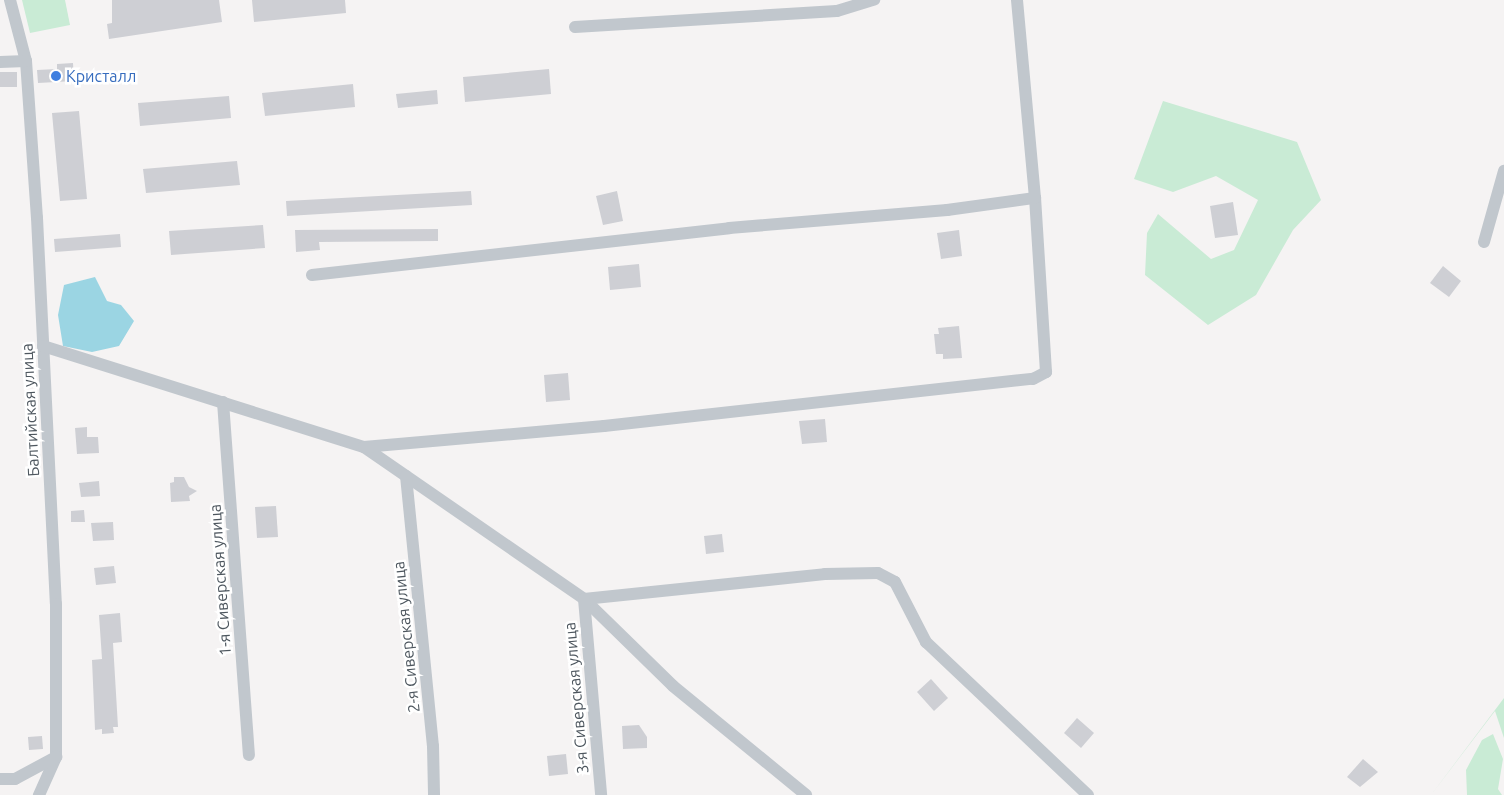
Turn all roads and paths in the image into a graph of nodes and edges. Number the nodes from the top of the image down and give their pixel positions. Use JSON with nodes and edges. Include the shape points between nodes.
{"nodes":[{"id":1,"x":10,"y":0,"type":"edge"},
{"id":2,"x":874,"y":0,"type":"edge"},
{"id":3,"x":1017,"y":0,"type":"edge"},
{"id":4,"x":575,"y":27,"type":"dead end"},
{"id":5,"x":2,"y":60,"type":"edge"},
{"id":6,"x":26,"y":61,"type":"junction"},
{"id":7,"x":1504,"y":171,"type":"edge"},
{"id":8,"x":1035,"y":198,"type":"junction"},
{"id":9,"x":1484,"y":242,"type":"dead end"},
{"id":10,"x":312,"y":275,"type":"dead end"},
{"id":11,"x":43,"y":346,"type":"junction"},
{"id":12,"x":223,"y":402,"type":"junction"},
{"id":13,"x":364,"y":447,"type":"junction"},
{"id":14,"x":406,"y":476,"type":"junction"},
{"id":15,"x":584,"y":599,"type":"junction"},
{"id":16,"x":250,"y":755,"type":"dead end"},
{"id":17,"x":56,"y":757,"type":"junction"},
{"id":18,"x":0,"y":779,"type":"edge"},
{"id":19,"x":39,"y":795,"type":"edge"},
{"id":20,"x":434,"y":795,"type":"edge"},
{"id":21,"x":601,"y":795,"type":"edge"},
{"id":22,"x":806,"y":795,"type":"edge"},
{"id":23,"x":1088,"y":795,"type":"edge"}],
"edges":[{"from":1,"to":6,"type":"street","name":"Балтийская улица"},
{"from":2,"to":4,"type":"street","via":[[837,11]]},
{"from":3,"to":8,"type":"street"},
{"from":5,"to":6,"type":"street"},
{"from":6,"to":11,"type":"street","name":"Балтийская улица"},
{"from":7,"to":9,"type":"street"},
{"from":8,"to":10,"type":"street","via":[[947,210],[729,228]]},
{"from":8,"to":13,"type":"street","via":[[1047,362],[1046,372],[1033,379],[604,426]]},
{"from":11,"to":12,"type":"street"},
{"from":11,"to":17,"type":"street","name":"Балтийская улица","via":[[56,604]]},
{"from":12,"to":13,"type":"street"},
{"from":12,"to":16,"type":"street","name":"1-я Сиверская улица"},
{"from":13,"to":14,"type":"street"},
{"from":14,"to":15,"type":"street"},
{"from":14,"to":20,"type":"street","name":"2-я Сиверская улица","via":[[433,746]]},
{"from":15,"to":21,"type":"street","name":"3-я Сиверская улица"},
{"from":15,"to":22,"type":"street","via":[[673,686]]},
{"from":15,"to":23,"type":"street","via":[[815,575],[878,573],[895,582],[926,642]]},
{"from":17,"to":18,"type":"street","via":[[15,779]]},
{"from":17,"to":19,"type":"street"}]}
